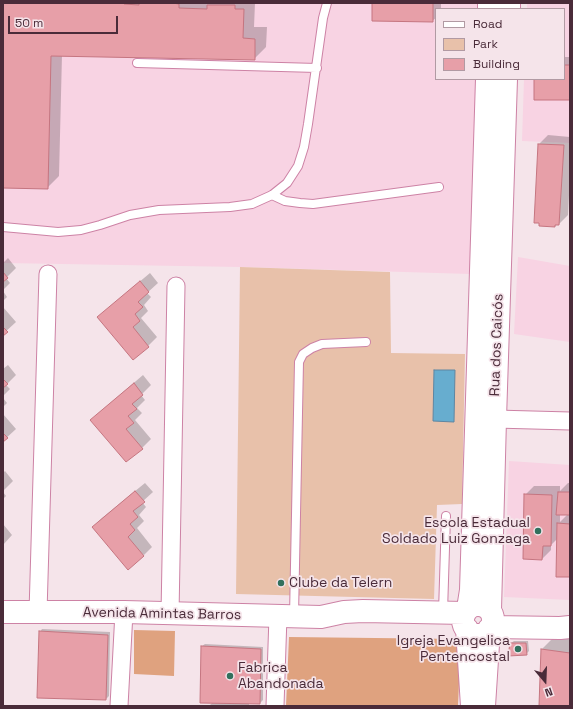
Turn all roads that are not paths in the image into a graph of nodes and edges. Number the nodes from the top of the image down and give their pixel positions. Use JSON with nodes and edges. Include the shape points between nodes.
{"nodes":[{"id":1,"x":327,"y":3,"type":"edge"},
{"id":2,"x":137,"y":63,"type":"dead end"},
{"id":3,"x":317,"y":68,"type":"junction"},
{"id":4,"x":487,"y":80,"type":"edge"},
{"id":5,"x":506,"y":80,"type":"edge"},
{"id":6,"x":439,"y":187,"type":"dead end"},
{"id":7,"x":272,"y":195,"type":"junction"},
{"id":8,"x":493,"y":198,"type":"junction"},
{"id":9,"x":3,"y":227,"type":"edge"},
{"id":10,"x":48,"y":274,"type":"dead end"},
{"id":11,"x":176,"y":286,"type":"dead end"},
{"id":12,"x":366,"y":342,"type":"dead end"},
{"id":13,"x":495,"y":419,"type":"junction"},
{"id":14,"x":570,"y":421,"type":"edge"},
{"id":15,"x":446,"y":516,"type":"dead end"},
{"id":16,"x":3,"y":612,"type":"edge"},
{"id":17,"x":38,"y":612,"type":"junction"},
{"id":18,"x":124,"y":612,"type":"junction"},
{"id":19,"x":443,"y":612,"type":"junction"},
{"id":20,"x":170,"y":614,"type":"junction"},
{"id":21,"x":286,"y":616,"type":"junction"},
{"id":22,"x":321,"y":617,"type":"junction"},
{"id":23,"x":570,"y":618,"type":"edge"},
{"id":24,"x":466,"y":619,"type":"junction"},
{"id":25,"x":491,"y":620,"type":"junction"},
{"id":26,"x":570,"y":627,"type":"edge"},
{"id":27,"x":119,"y":706,"type":"edge"},
{"id":28,"x":276,"y":706,"type":"edge"},
{"id":29,"x":472,"y":706,"type":"edge"},
{"id":30,"x":484,"y":706,"type":"edge"}],
"edges":[{"from":1,"to":3,"type":"lane"},
{"from":2,"to":3,"type":"lane"},
{"from":3,"to":7,"type":"lane","via":[[304,147],[298,166],[287,182]]},
{"from":4,"to":8,"type":"street","name":"Rua dos Caicós"},
{"from":5,"to":8,"type":"street","name":"Rua dos Caicós"},
{"from":6,"to":7,"type":"lane","via":[[314,204],[285,201]]},
{"from":7,"to":9,"type":"lane","via":[[252,204],[159,210],[130,215],[81,230],[58,232]]},
{"from":8,"to":13,"type":"street","name":"Rua dos Caicós"},
{"from":8,"to":24,"type":"street","name":"Rua dos Caicós","via":[[471,583]]},
{"from":10,"to":17,"type":"street"},
{"from":11,"to":20,"type":"street"},
{"from":12,"to":21,"type":"lane","via":[[322,344],[303,354],[299,362]]},
{"from":13,"to":14,"type":"street"},
{"from":13,"to":25,"type":"street","name":"Rua dos Caicós"},
{"from":15,"to":19,"type":"lane"},
{"from":16,"to":17,"type":"street","name":"Avenida Amintas Barros"},
{"from":17,"to":18,"type":"street","name":"Avenida Amintas Barros"},
{"from":18,"to":20,"type":"street","name":"Avenida Amintas Barros"},
{"from":18,"to":27,"type":"street"},
{"from":19,"to":22,"type":"street","name":"Avenida Amintas Barros","via":[[363,611]]},
{"from":19,"to":24,"type":"street","name":"Avenida Amintas Barros"},
{"from":20,"to":21,"type":"street","name":"Avenida Amintas Barros"},
{"from":21,"to":22,"type":"street","name":"Avenida Amintas Barros"},
{"from":21,"to":28,"type":"street"},
{"from":22,"to":24,"type":"street","name":"Avenida Amintas Barros","via":[[345,622]]},
{"from":23,"to":25,"type":"street","via":[[559,616]]},
{"from":24,"to":25,"type":"street","via":[[474,606],[480,605],[485,607]]},
{"from":24,"to":29,"type":"street","name":"Rua dos Caicós"},
{"from":25,"to":26,"type":"street"},
{"from":25,"to":30,"type":"street","name":"Rua dos Caicós"}]}
